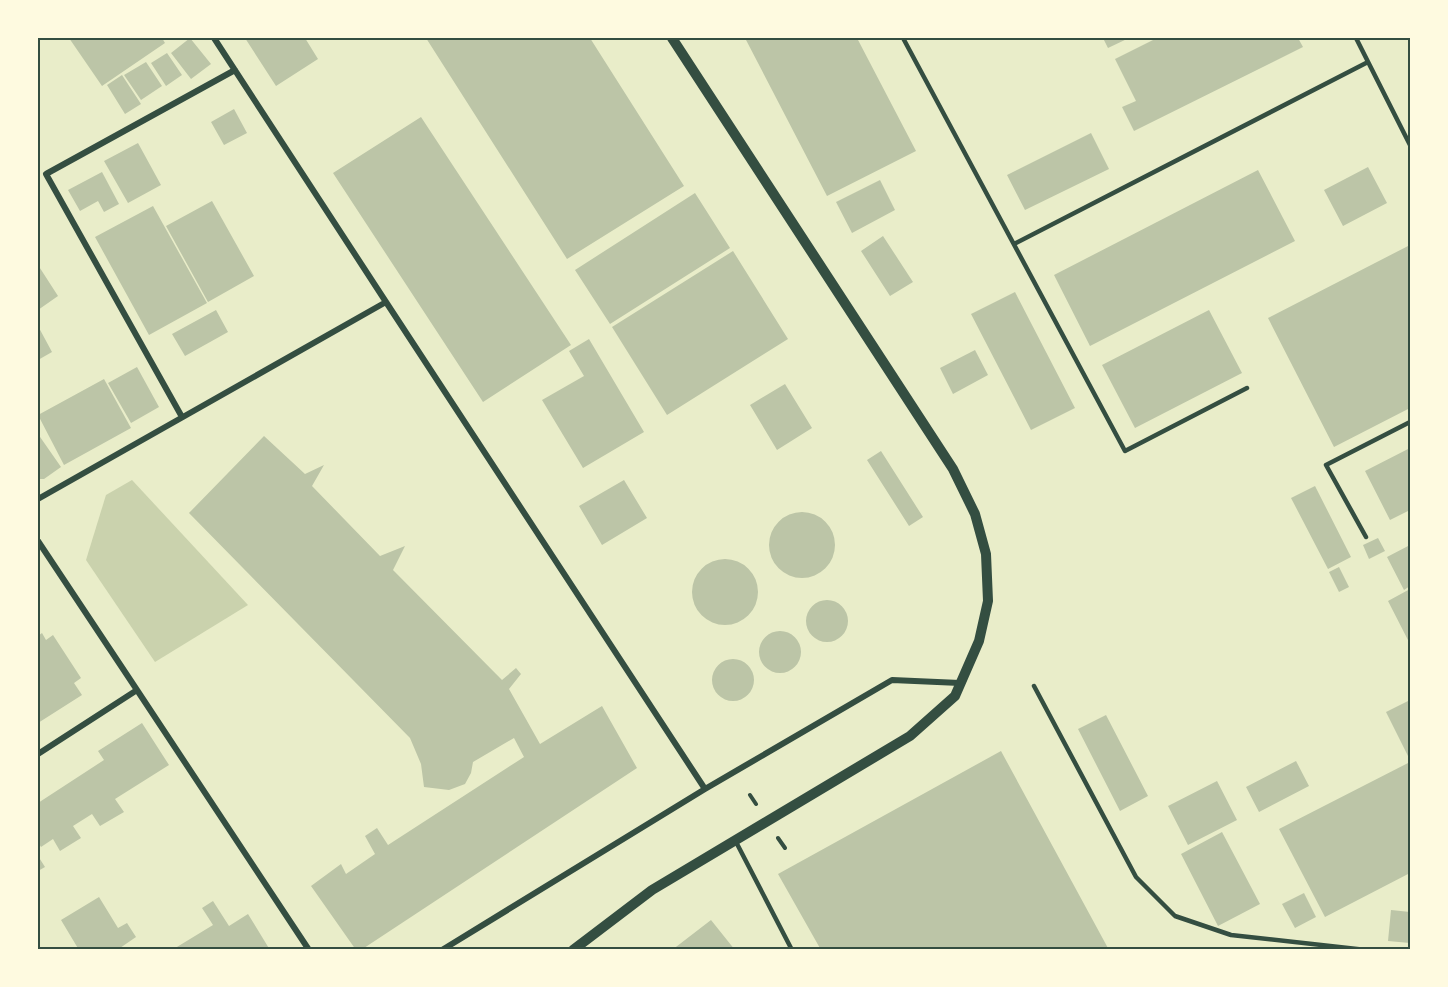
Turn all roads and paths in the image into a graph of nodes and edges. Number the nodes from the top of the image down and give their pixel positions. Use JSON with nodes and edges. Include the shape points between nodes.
{"nodes":[{"id":1,"x":214,"y":38,"type":"edge"},
{"id":2,"x":672,"y":38,"type":"edge"},
{"id":3,"x":903,"y":38,"type":"edge"},
{"id":4,"x":1356,"y":38,"type":"edge"},
{"id":5,"x":1368,"y":62,"type":"junction"},
{"id":6,"x":235,"y":70,"type":"junction"},
{"id":7,"x":1410,"y":145,"type":"edge"},
{"id":8,"x":1014,"y":244,"type":"junction"},
{"id":9,"x":386,"y":302,"type":"junction"},
{"id":10,"x":1247,"y":388,"type":"dead end"},
{"id":11,"x":182,"y":417,"type":"junction"},
{"id":12,"x":1410,"y":422,"type":"edge"},
{"id":13,"x":38,"y":499,"type":"edge"},
{"id":14,"x":1366,"y":537,"type":"dead end"},
{"id":15,"x":38,"y":541,"type":"edge"},
{"id":16,"x":961,"y":683,"type":"junction"},
{"id":17,"x":1034,"y":686,"type":"dead end"},
{"id":18,"x":137,"y":690,"type":"junction"},
{"id":19,"x":38,"y":754,"type":"edge"},
{"id":20,"x":705,"y":789,"type":"junction"},
{"id":21,"x":735,"y":840,"type":"junction"},
{"id":22,"x":309,"y":950,"type":"edge"},
{"id":23,"x":442,"y":950,"type":"edge"},
{"id":24,"x":573,"y":950,"type":"edge"},
{"id":25,"x":792,"y":950,"type":"edge"},
{"id":26,"x":1366,"y":950,"type":"edge"}],
"edges":[{"from":1,"to":6,"type":"street"},
{"from":2,"to":16,"type":"street","via":[[953,469],[975,514],[986,554],[988,601],[979,641]]},
{"from":3,"to":8,"type":"lane"},
{"from":4,"to":5,"type":"lane"},
{"from":5,"to":7,"type":"lane"},
{"from":5,"to":8,"type":"lane"},
{"from":6,"to":9,"type":"street"},
{"from":6,"to":11,"type":"street","via":[[46,174]]},
{"from":8,"to":10,"type":"lane","via":[[1125,451]]},
{"from":9,"to":11,"type":"street"},
{"from":9,"to":20,"type":"street"},
{"from":11,"to":13,"type":"street"},
{"from":12,"to":14,"type":"lane","via":[[1326,465]]},
{"from":15,"to":18,"type":"street"},
{"from":16,"to":20,"type":"street","via":[[892,680]]},
{"from":16,"to":21,"type":"street","via":[[955,696],[910,736]]},
{"from":17,"to":26,"type":"lane","via":[[1136,877],[1176,916],[1231,935]]},
{"from":18,"to":19,"type":"street"},
{"from":18,"to":22,"type":"street"},
{"from":20,"to":23,"type":"street"},
{"from":21,"to":24,"type":"street","via":[[652,890]]},
{"from":21,"to":25,"type":"lane"}]}
